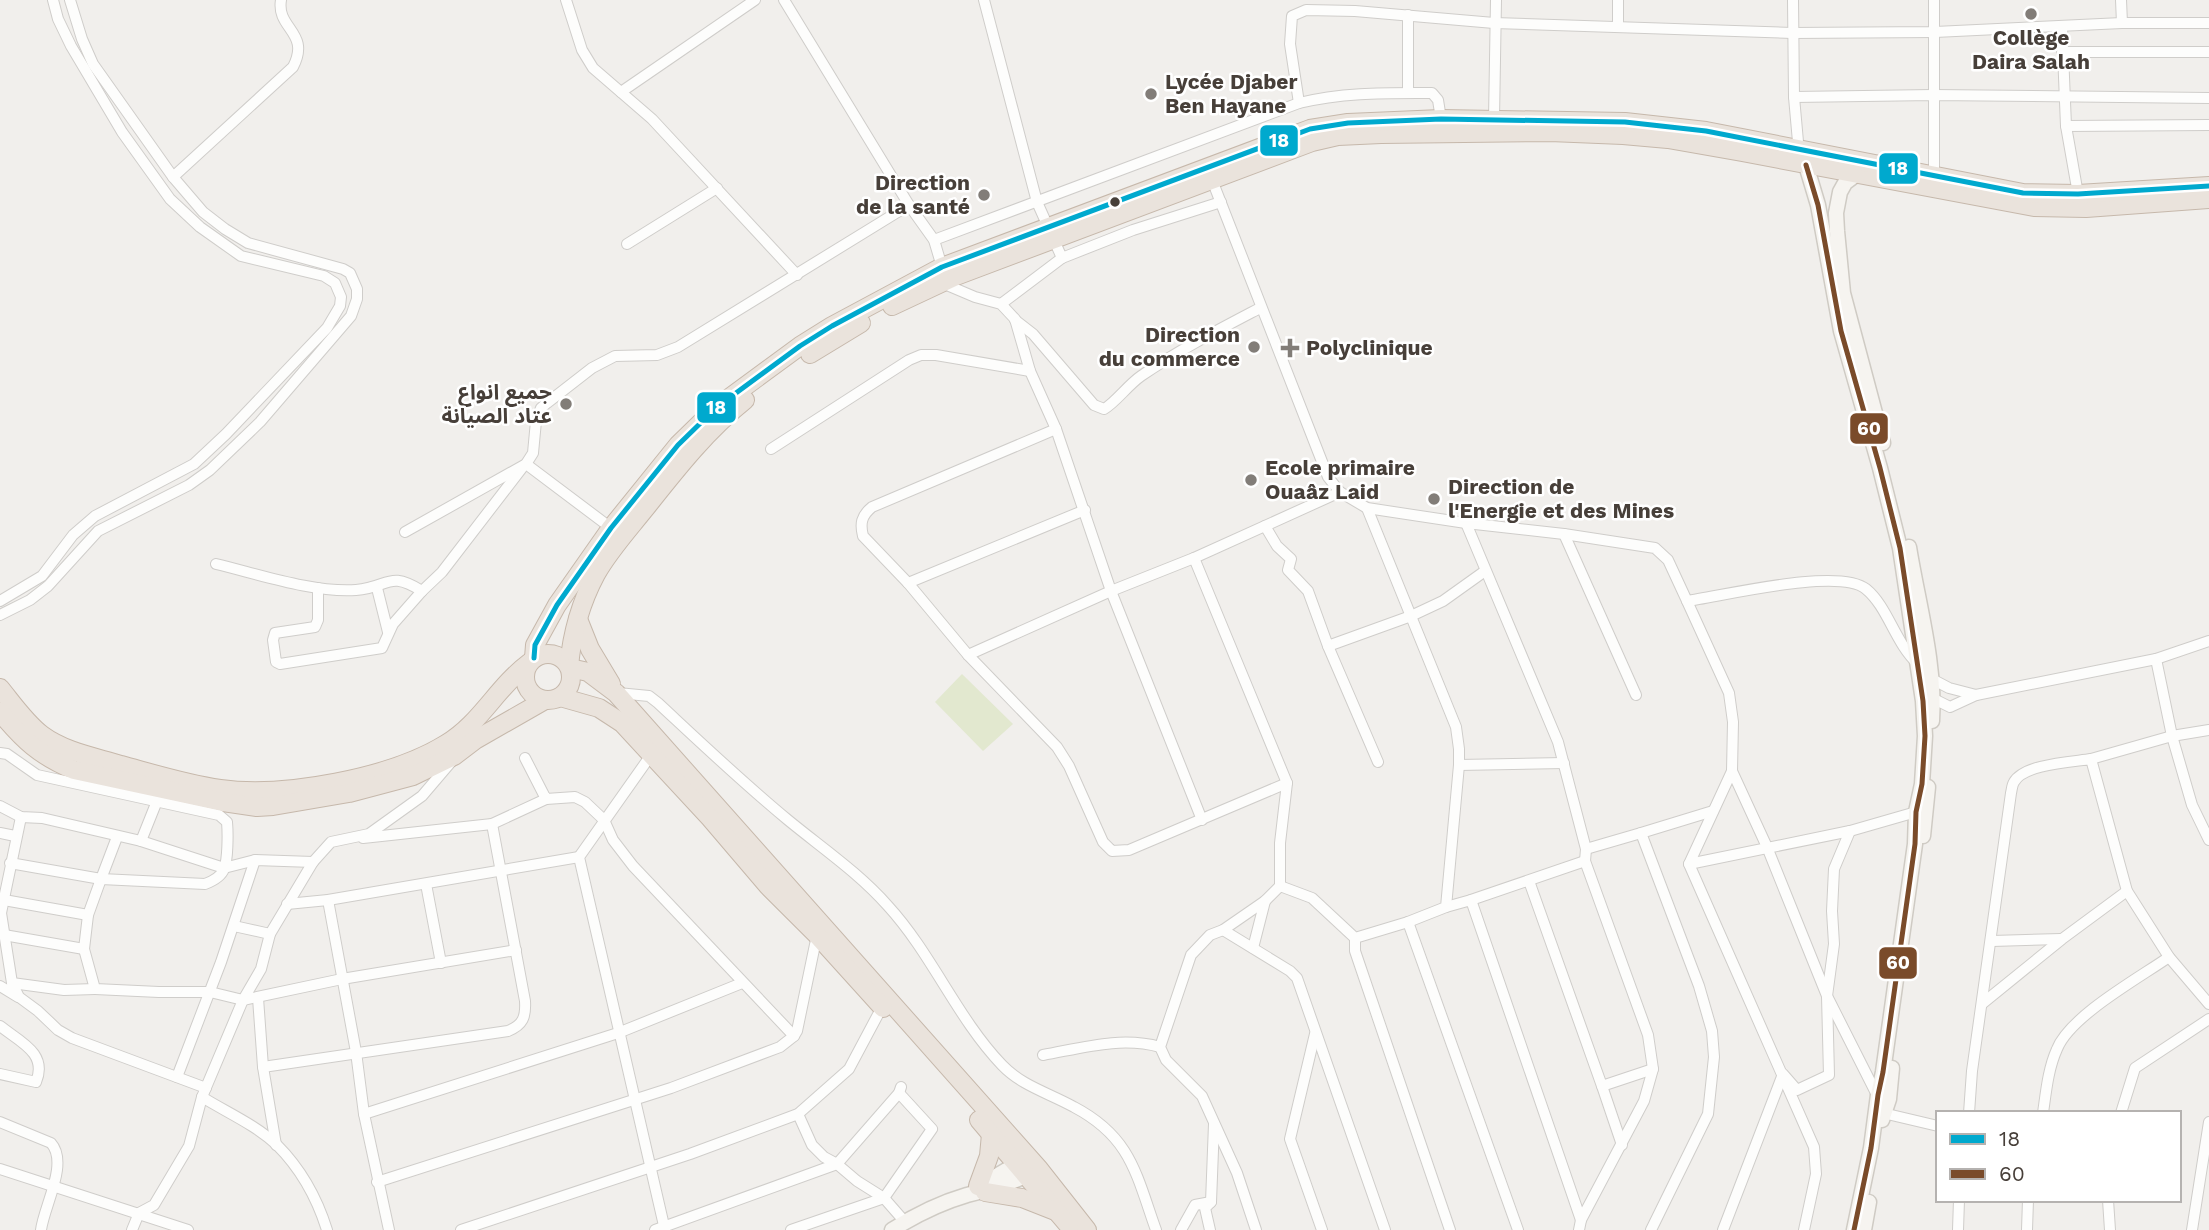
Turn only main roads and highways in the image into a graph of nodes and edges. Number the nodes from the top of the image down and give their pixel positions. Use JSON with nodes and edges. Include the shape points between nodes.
{"nodes":[{"id":1,"x":1801,"y":160,"type":"junction"},
{"id":2,"x":2209,"y":186,"type":"edge"},
{"id":3,"x":2209,"y":199,"type":"edge"},
{"id":4,"x":1049,"y":234,"type":"junction"},
{"id":5,"x":942,"y":275,"type":"junction"},
{"id":6,"x":578,"y":618,"type":"junction"},
{"id":7,"x":531,"y":660,"type":"junction"},
{"id":8,"x":569,"y":667,"type":"junction"},
{"id":9,"x":0,"y":688,"type":"edge"},
{"id":10,"x":616,"y":693,"type":"junction"},
{"id":11,"x":553,"y":699,"type":"junction"},
{"id":12,"x":0,"y":712,"type":"edge"},
{"id":13,"x":991,"y":1134,"type":"junction"},
{"id":14,"x":1028,"y":1166,"type":"junction"},
{"id":15,"x":1059,"y":1213,"type":"junction"},
{"id":16,"x":1072,"y":1230,"type":"edge"},
{"id":17,"x":1087,"y":1230,"type":"edge"}],
"edges":[{"from":1,"to":2,"type":"highway","via":[[2023,192],[2078,194]]},
{"from":1,"to":3,"type":"highway","via":[[2034,207]]},
{"from":1,"to":4,"type":"highway","via":[[1623,135],[1338,136]]},
{"from":1,"to":4,"type":"highway","via":[[1668,126],[1625,122],[1441,118],[1348,123],[1310,129]]},
{"from":4,"to":5,"type":"highway"},
{"from":5,"to":6,"type":"highway","via":[[778,374],[708,433],[597,573]]},
{"from":5,"to":7,"type":"highway","via":[[810,340],[717,407],[678,445],[611,528],[557,606]]},
{"from":6,"to":8,"type":"highway"},
{"from":6,"to":10,"type":"highway"},
{"from":7,"to":8,"type":"highway","via":[[553,654]]},
{"from":7,"to":9,"type":"highway","via":[[477,719],[446,745],[386,771],[263,791],[179,781],[57,744],[40,734]]},
{"from":7,"to":11,"type":"highway","via":[[525,675],[528,689]]},
{"from":8,"to":10,"type":"highway","via":[[588,672]]},
{"from":8,"to":11,"type":"highway","via":[[570,685]]},
{"from":10,"to":14,"type":"highway"},
{"from":11,"to":12,"type":"highway","via":[[454,756],[397,782],[257,807],[74,770],[36,750]]},
{"from":11,"to":13,"type":"highway","via":[[611,714],[817,935]]},
{"from":13,"to":14,"type":"highway"},
{"from":13,"to":15,"type":"highway","via":[[989,1156],[976,1191],[1022,1198]]},
{"from":14,"to":15,"type":"highway"},
{"from":14,"to":17,"type":"highway"},
{"from":15,"to":16,"type":"highway"}]}
